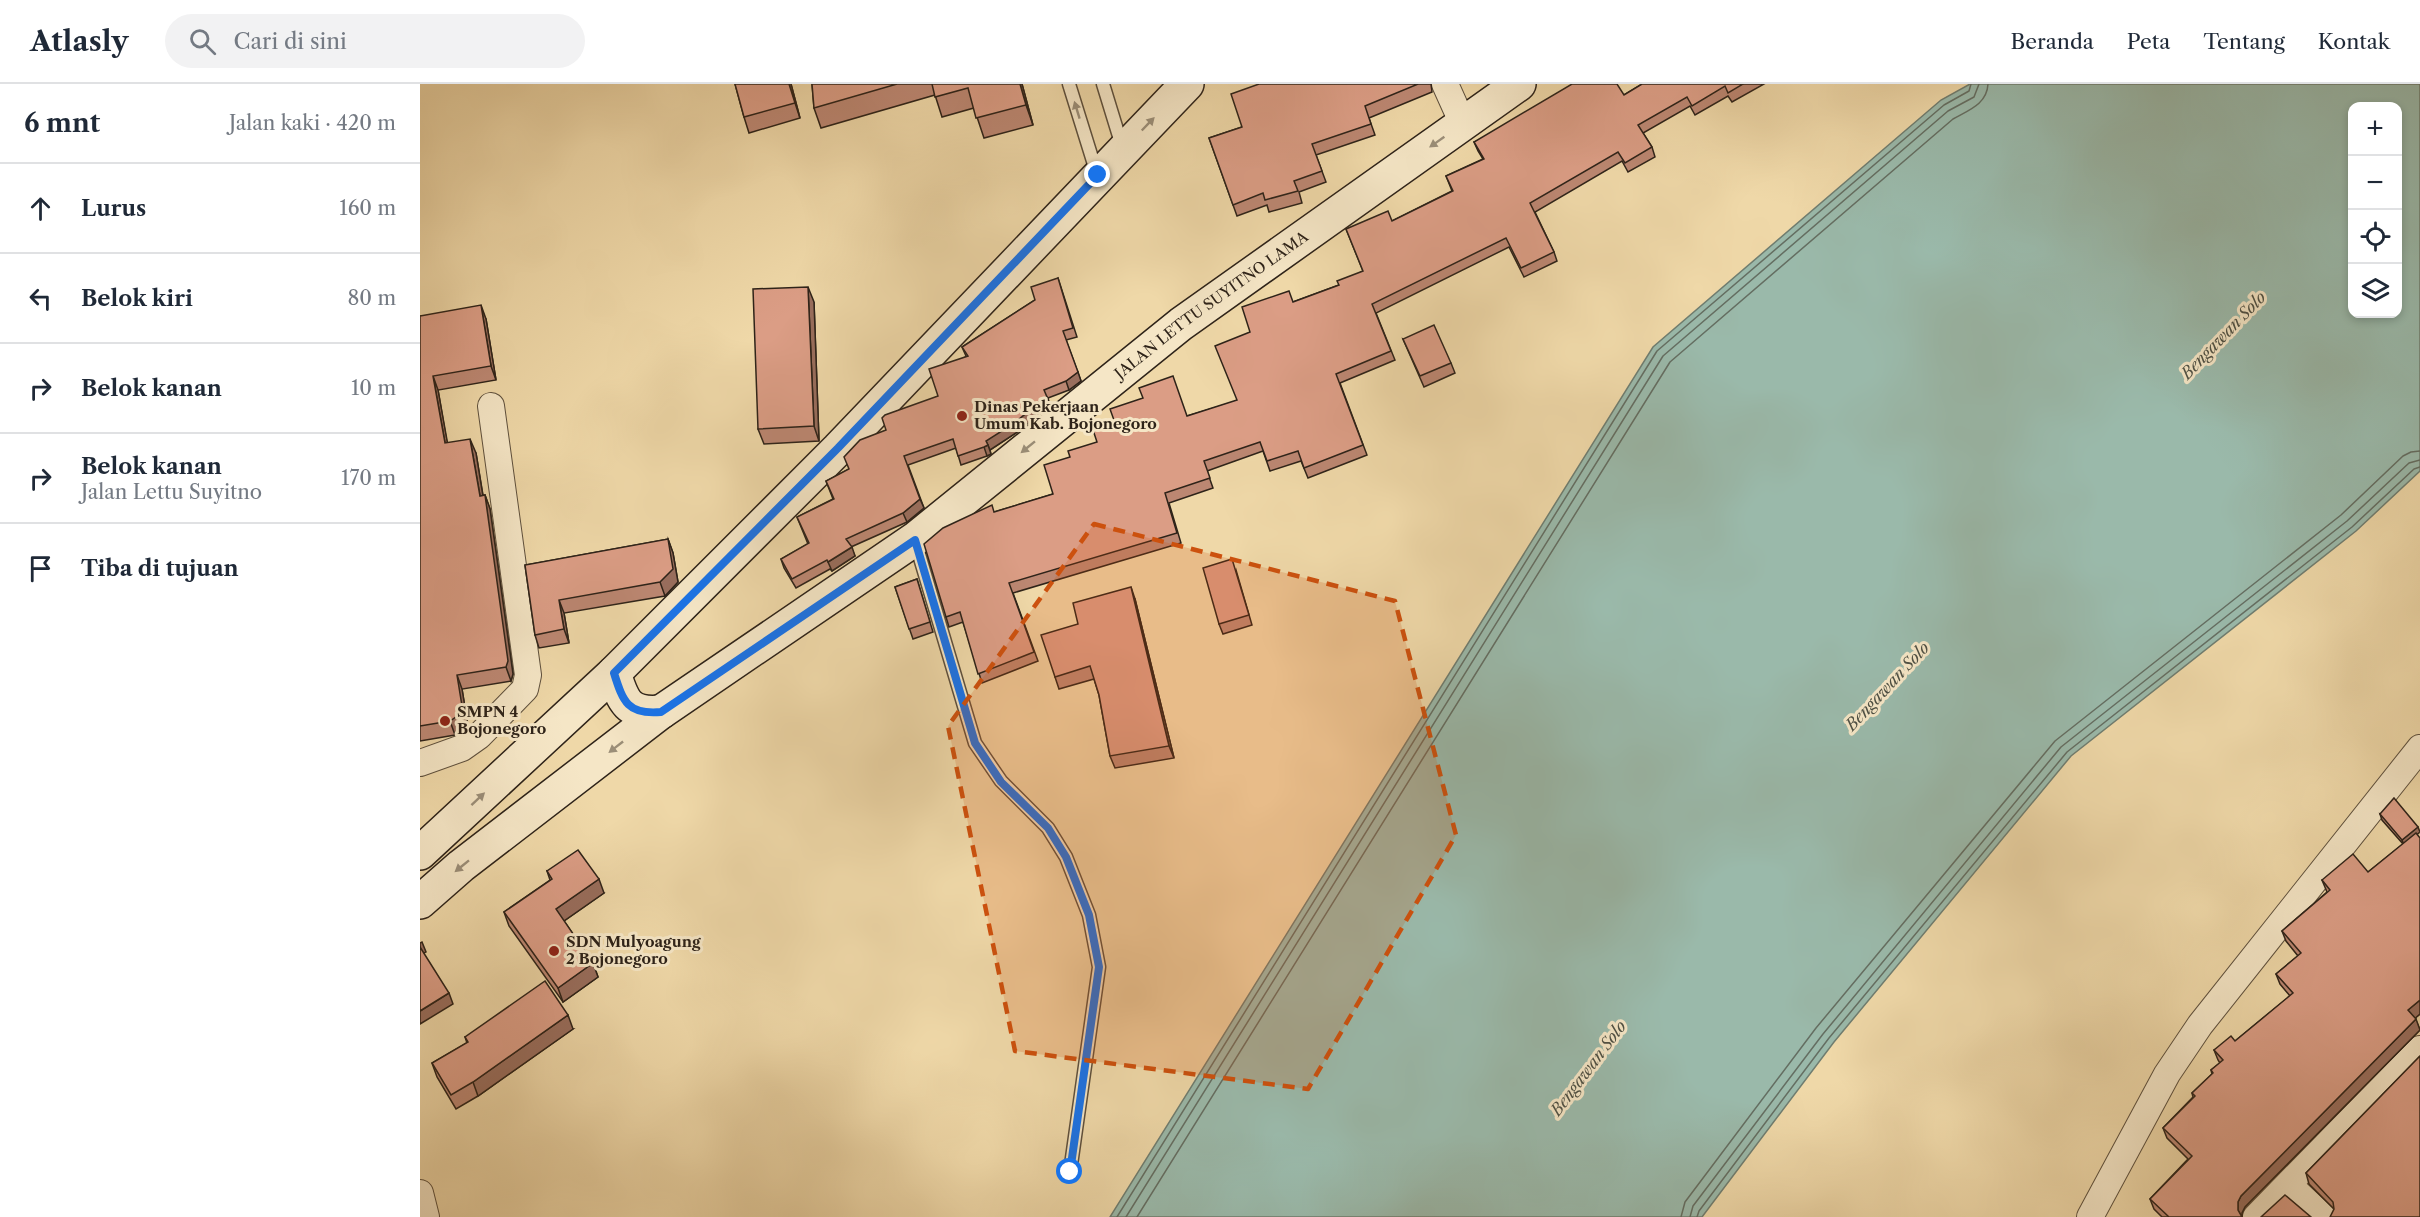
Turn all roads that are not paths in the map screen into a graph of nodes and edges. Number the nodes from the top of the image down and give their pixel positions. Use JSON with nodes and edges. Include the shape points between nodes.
{"nodes":[{"id":1,"x":1069,"y":84,"type":"edge"},
{"id":2,"x":1103,"y":84,"type":"edge"},
{"id":3,"x":1186,"y":84,"type":"edge"},
{"id":4,"x":1445,"y":84,"type":"edge"},
{"id":5,"x":1519,"y":84,"type":"edge"},
{"id":6,"x":1463,"y":124,"type":"junction"},
{"id":7,"x":1124,"y":150,"type":"junction"},
{"id":8,"x":1098,"y":175,"type":"junction"},
{"id":9,"x":491,"y":406,"type":"dead end"},
{"id":10,"x":915,"y":540,"type":"junction"},
{"id":11,"x":614,"y":673,"type":"junction"},
{"id":12,"x":661,"y":712,"type":"junction"},
{"id":13,"x":2420,"y":748,"type":"edge"},
{"id":14,"x":420,"y":763,"type":"edge"},
{"id":15,"x":420,"y":853,"type":"edge"},
{"id":16,"x":420,"y":902,"type":"edge"},
{"id":17,"x":2420,"y":1049,"type":"edge"},
{"id":18,"x":1070,"y":1172,"type":"dead end"},
{"id":19,"x":2289,"y":1185,"type":"junction"},
{"id":20,"x":420,"y":1193,"type":"edge"},
{"id":21,"x":426,"y":1217,"type":"edge"},
{"id":22,"x":2090,"y":1217,"type":"edge"},
{"id":23,"x":2256,"y":1217,"type":"edge"},
{"id":24,"x":2323,"y":1217,"type":"edge"}],
"edges":[{"from":8,"to":1,"type":"lane","one_way":true},
{"from":2,"to":7,"type":"lane"},
{"from":7,"to":3,"type":"main road","one_way":true},
{"from":4,"to":6,"type":"street"},
{"from":5,"to":6,"type":"main road","name":"JALAN LETTU SUYITNO LAMA"},
{"from":6,"to":10,"type":"main road","name":"JALAN LETTU SUYITNO LAMA","one_way":true,"via":[[1166,335]]},
{"from":7,"to":8,"type":"main road"},
{"from":8,"to":11,"type":"main road","via":[[838,448]]},
{"from":9,"to":14,"type":"street","via":[[528,675],[525,689],[479,736],[462,748]]},
{"from":10,"to":12,"type":"main road","name":"JALAN LETTU SUYITNO LAMA"},
{"from":10,"to":18,"type":"lane","via":[[975,743],[1001,782],[1048,828],[1066,857],[1089,915],[1099,967]]},
{"from":11,"to":12,"type":"main road","via":[[625,701],[635,711]]},
{"from":15,"to":11,"type":"main road","one_way":true},
{"from":12,"to":16,"type":"main road","name":"JALAN LETTU SUYITNO LAMA","one_way":true},
{"from":13,"to":22,"type":"street","via":[[2200,1025],[2168,1074]]},
{"from":17,"to":19,"type":"street"},
{"from":19,"to":23,"type":"street"},
{"from":19,"to":24,"type":"street"},
{"from":20,"to":21,"type":"street"}]}
